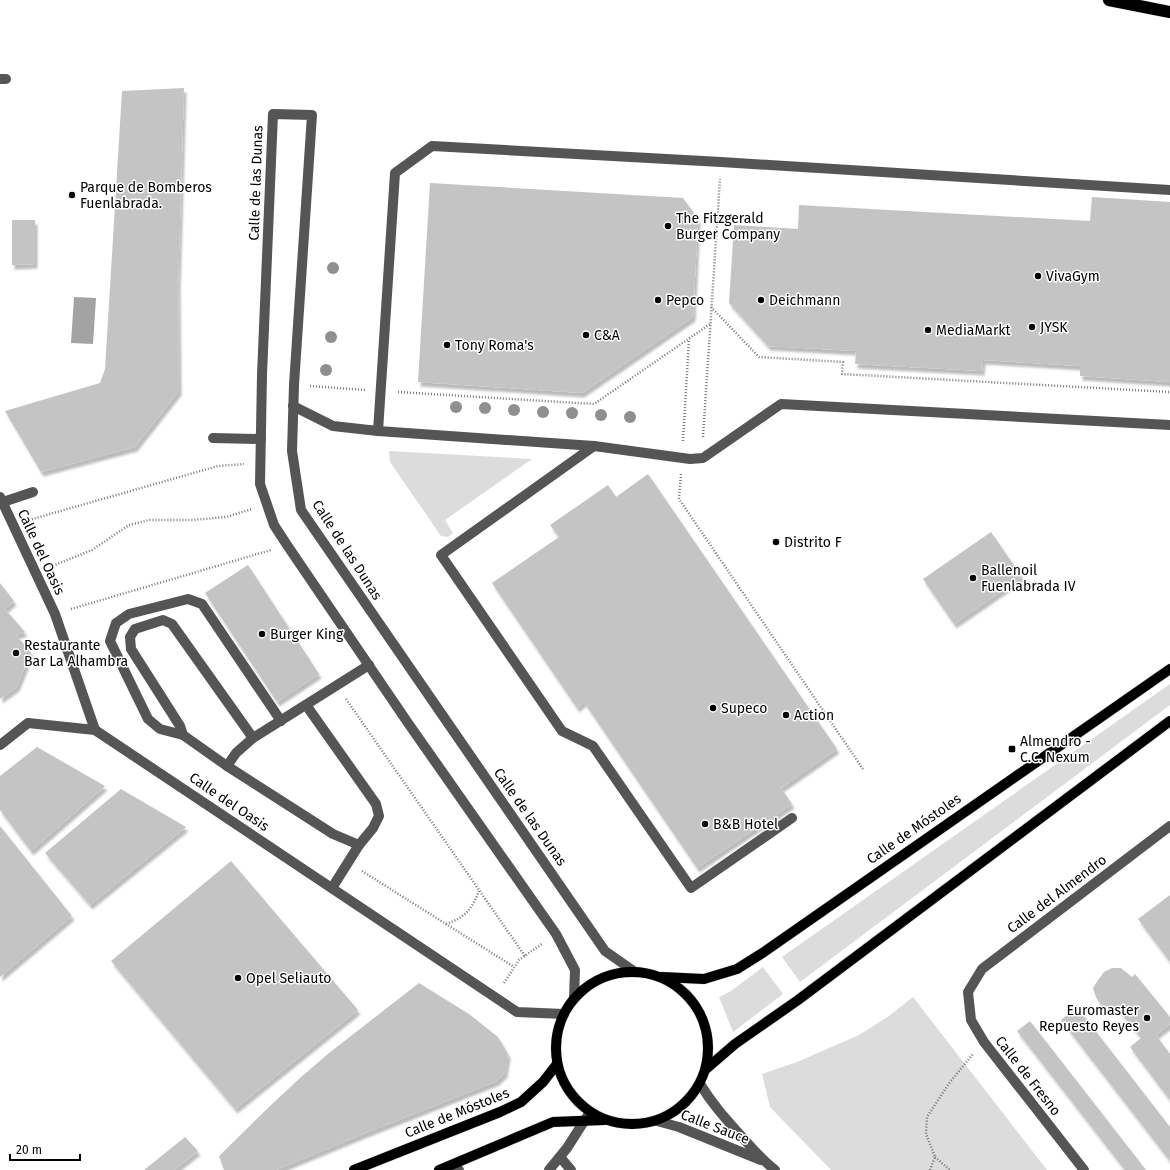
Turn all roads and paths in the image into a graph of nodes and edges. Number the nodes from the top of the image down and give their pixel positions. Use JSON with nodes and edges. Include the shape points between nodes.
{"nodes":[{"id":1,"x":1109,"y":0,"type":"edge"},
{"id":2,"x":1170,"y":12,"type":"edge"},
{"id":3,"x":721,"y":162,"type":"junction"},
{"id":4,"x":1170,"y":190,"type":"edge"},
{"id":5,"x":711,"y":307,"type":"junction"},
{"id":6,"x":710,"y":324,"type":"junction"},
{"id":7,"x":689,"y":339,"type":"junction"},
{"id":8,"x":294,"y":385,"type":"junction"},
{"id":9,"x":381,"y":391,"type":"junction"},
{"id":10,"x":1170,"y":392,"type":"edge"},
{"id":11,"x":293,"y":406,"type":"junction"},
{"id":12,"x":1170,"y":426,"type":"edge"},
{"id":13,"x":378,"y":431,"type":"junction"},
{"id":14,"x":212,"y":438,"type":"dead end"},
{"id":15,"x":261,"y":439,"type":"junction"},
{"id":16,"x":594,"y":446,"type":"junction"},
{"id":17,"x":682,"y":458,"type":"junction"},
{"id":18,"x":701,"y":459,"type":"junction"},
{"id":19,"x":261,"y":463,"type":"junction"},
{"id":20,"x":33,"y":492,"type":"dead end"},
{"id":21,"x":1,"y":500,"type":"edge"},
{"id":22,"x":267,"y":505,"type":"junction"},
{"id":23,"x":13,"y":524,"type":"junction"},
{"id":24,"x":287,"y":545,"type":"junction"},
{"id":25,"x":36,"y":573,"type":"junction"},
{"id":26,"x":55,"y":614,"type":"junction"},
{"id":27,"x":369,"y":665,"type":"junction"},
{"id":28,"x":1170,"y":668,"type":"edge"},
{"id":29,"x":336,"y":686,"type":"junction"},
{"id":30,"x":306,"y":704,"type":"junction"},
{"id":31,"x":281,"y":721,"type":"junction"},
{"id":32,"x":1170,"y":721,"type":"edge"},
{"id":33,"x":95,"y":730,"type":"junction"},
{"id":34,"x":183,"y":735,"type":"junction"},
{"id":35,"x":253,"y":738,"type":"junction"},
{"id":36,"x":0,"y":745,"type":"edge"},
{"id":37,"x":227,"y":766,"type":"junction"},
{"id":38,"x":863,"y":769,"type":"dead end"},
{"id":39,"x":792,"y":818,"type":"dead end"},
{"id":40,"x":1170,"y":826,"type":"edge"},
{"id":41,"x":359,"y":845,"type":"junction"},
{"id":42,"x":348,"y":862,"type":"junction"},
{"id":43,"x":332,"y":888,"type":"junction"},
{"id":44,"x":479,"y":891,"type":"junction"},
{"id":45,"x":446,"y":924,"type":"junction"},
{"id":46,"x":556,"y":934,"type":"junction"},
{"id":47,"x":525,"y":956,"type":"junction"},
{"id":48,"x":514,"y":967,"type":"junction"},
{"id":49,"x":636,"y":972,"type":"junction"},
{"id":50,"x":662,"y":977,"type":"junction"},
{"id":51,"x":968,"y":992,"type":"joint"},
{"id":52,"x":495,"y":997,"type":"junction"},
{"id":53,"x":574,"y":998,"type":"junction"},
{"id":54,"x":564,"y":1014,"type":"junction"},
{"id":55,"x":984,"y":1042,"type":"junction"},
{"id":56,"x":557,"y":1064,"type":"junction"},
{"id":57,"x":706,"y":1069,"type":"junction"},
{"id":58,"x":700,"y":1084,"type":"junction"},
{"id":59,"x":590,"y":1112,"type":"junction"},
{"id":60,"x":604,"y":1120,"type":"junction"},
{"id":61,"x":584,"y":1121,"type":"junction"},
{"id":62,"x":657,"y":1121,"type":"junction"},
{"id":63,"x":560,"y":1157,"type":"junction"},
{"id":64,"x":935,"y":1157,"type":"junction"},
{"id":65,"x":763,"y":1161,"type":"junction"},
{"id":66,"x":455,"y":1168,"type":"edge"},
{"id":67,"x":354,"y":1170,"type":"edge"},
{"id":68,"x":439,"y":1170,"type":"edge"},
{"id":69,"x":549,"y":1170,"type":"edge"},
{"id":70,"x":571,"y":1170,"type":"edge"},
{"id":71,"x":775,"y":1170,"type":"edge"},
{"id":72,"x":930,"y":1170,"type":"edge"},
{"id":73,"x":950,"y":1170,"type":"edge"},
{"id":74,"x":1084,"y":1170,"type":"edge"}],
"edges":[{"from":1,"to":2,"type":"highway"},
{"from":3,"to":4,"type":"street"},
{"from":3,"to":5,"type":"path"},
{"from":3,"to":9,"type":"street","via":[[432,146],[395,173]]},
{"from":5,"to":6,"type":"path"},
{"from":5,"to":10,"type":"path","via":[[759,357],[843,362],[842,374]]},
{"from":6,"to":7,"type":"path"},
{"from":6,"to":18,"type":"path"},
{"from":7,"to":9,"type":"path","via":[[594,404]]},
{"from":7,"to":17,"type":"path"},
{"from":8,"to":9,"type":"path"},
{"from":8,"to":11,"type":"street","name":"Calle de las Dunas"},
{"from":8,"to":15,"type":"street","name":"Calle de las Dunas","via":[[312,115],[273,114]]},
{"from":9,"to":13,"type":"street"},
{"from":11,"to":13,"type":"street","via":[[333,426]]},
{"from":11,"to":49,"type":"street","name":"Calle de las Dunas","via":[[292,451],[301,510],[605,951]]},
{"from":12,"to":18,"type":"street","via":[[781,404]]},
{"from":13,"to":16,"type":"street"},
{"from":14,"to":15,"type":"street"},
{"from":15,"to":19,"type":"street","name":"Calle de las Dunas"},
{"from":16,"to":17,"type":"street"},
{"from":16,"to":39,"type":"street","via":[[441,555],[562,731],[593,746],[691,888]]},
{"from":17,"to":18,"type":"street"},
{"from":17,"to":38,"type":"path","via":[[680,499]]},
{"from":19,"to":22,"type":"street","name":"Calle de las Dunas","via":[[260,484]]},
{"from":19,"to":23,"type":"path","via":[[218,466]]},
{"from":20,"to":21,"type":"street"},
{"from":21,"to":23,"type":"street","name":"Calle del Oasis"},
{"from":22,"to":24,"type":"street","name":"Calle de las Dunas","via":[[274,525]]},
{"from":22,"to":25,"type":"path","via":[[226,517],[149,520],[129,525],[92,550]]},
{"from":23,"to":25,"type":"street","name":"Calle del Oasis"},
{"from":24,"to":26,"type":"path"},
{"from":24,"to":27,"type":"street","name":"Calle de las Dunas"},
{"from":25,"to":26,"type":"street","name":"Calle del Oasis"},
{"from":26,"to":33,"type":"street","name":"Calle del Oasis"},
{"from":27,"to":29,"type":"street"},
{"from":27,"to":46,"type":"street","name":"Calle de las Dunas"},
{"from":28,"to":50,"type":"main road","name":"Calle de Móstoles","via":[[737,969],[704,979]]},
{"from":29,"to":30,"type":"street"},
{"from":29,"to":44,"type":"path"},
{"from":30,"to":31,"type":"street"},
{"from":30,"to":41,"type":"street","via":[[376,804],[379,816]]},
{"from":31,"to":34,"type":"street","via":[[202,604],[188,599],[129,614],[116,623],[110,641],[148,718],[160,729]]},
{"from":31,"to":35,"type":"street"},
{"from":32,"to":57,"type":"main road","via":[[798,1000],[735,1044]]},
{"from":33,"to":36,"type":"street","via":[[28,723]]},
{"from":33,"to":43,"type":"street","name":"Calle del Oasis"},
{"from":34,"to":35,"type":"street","via":[[180,726],[131,650],[130,636],[135,629],[163,620],[172,624]]},
{"from":34,"to":37,"type":"street"},
{"from":35,"to":37,"type":"street","via":[[236,753]]},
{"from":37,"to":41,"type":"street","via":[[333,834]]},
{"from":40,"to":51,"type":"street","name":"Calle del Almendro","via":[[982,969]]},
{"from":41,"to":42,"type":"street"},
{"from":42,"to":43,"type":"street"},
{"from":42,"to":45,"type":"path"},
{"from":43,"to":52,"type":"street","name":"Calle del Oasis"},
{"from":44,"to":45,"type":"path","via":[[466,914]]},
{"from":44,"to":47,"type":"path"},
{"from":45,"to":48,"type":"path"},
{"from":46,"to":47,"type":"path"},
{"from":46,"to":53,"type":"street","name":"Calle de las Dunas","via":[[575,970]]},
{"from":47,"to":48,"type":"path"},
{"from":48,"to":52,"type":"path"},
{"from":49,"to":50,"type":"main road"},
{"from":49,"to":53,"type":"main road","via":[[613,974],[592,983]]},
{"from":50,"to":57,"type":"main road","via":[[685,992],[702,1015],[709,1041]]},
{"from":51,"to":55,"type":"street","name":"Calle de Fresno","via":[[972,1020]]},
{"from":52,"to":54,"type":"street","name":"Calle del Oasis","via":[[517,1012]]},
{"from":53,"to":54,"type":"main road"},
{"from":54,"to":56,"type":"main road","via":[[556,1038]]},
{"from":55,"to":64,"type":"path","via":[[950,1082],[927,1117],[926,1134]]},
{"from":55,"to":74,"type":"street","name":"Calle de Fresno"},
{"from":56,"to":59,"type":"main road","via":[[566,1088],[582,1107]]},
{"from":56,"to":67,"type":"main road","name":"Calle de Móstoles","via":[[543,1082],[521,1102]]},
{"from":57,"to":58,"type":"main road"},
{"from":58,"to":62,"type":"main road","via":[[689,1100]]},
{"from":58,"to":65,"type":"street","name":"Calle Sauce","via":[[713,1104]]},
{"from":59,"to":60,"type":"main road"},
{"from":59,"to":61,"type":"street"},
{"from":60,"to":61,"type":"main road"},
{"from":60,"to":62,"type":"main road","via":[[631,1125]]},
{"from":61,"to":63,"type":"street"},
{"from":61,"to":66,"type":"main road","via":[[553,1122]]},
{"from":62,"to":65,"type":"street","name":"Calle Sauce","via":[[679,1127]]},
{"from":63,"to":69,"type":"street"},
{"from":63,"to":70,"type":"street"},
{"from":64,"to":72,"type":"path"},
{"from":64,"to":73,"type":"path"},
{"from":65,"to":71,"type":"street","name":"Calle Sauce"},
{"from":66,"to":68,"type":"main road"}]}
